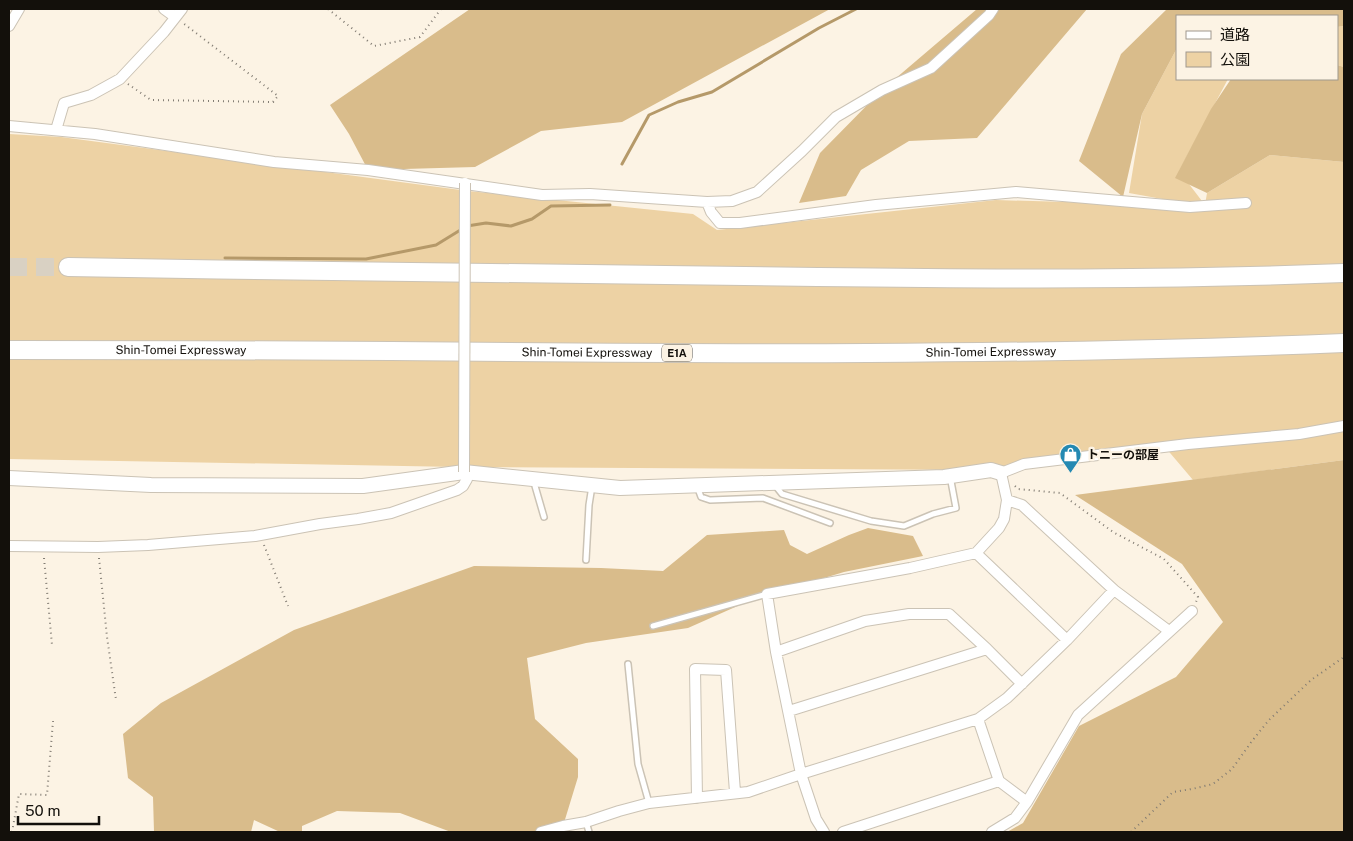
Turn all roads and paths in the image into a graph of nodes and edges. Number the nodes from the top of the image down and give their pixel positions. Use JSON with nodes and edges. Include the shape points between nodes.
{"nodes":[{"id":1,"x":19,"y":9,"type":"edge"},
{"id":2,"x":164,"y":9,"type":"edge"},
{"id":3,"x":182,"y":9,"type":"edge"},
{"id":4,"x":328,"y":9,"type":"edge"},
{"id":5,"x":441,"y":9,"type":"edge"},
{"id":6,"x":993,"y":9,"type":"edge"},
{"id":7,"x":175,"y":17,"type":"junction"},
{"id":8,"x":9,"y":26,"type":"edge"},
{"id":9,"x":120,"y":79,"type":"junction"},
{"id":10,"x":9,"y":126,"type":"edge"},
{"id":11,"x":56,"y":130,"type":"junction"},
{"id":12,"x":465,"y":183,"type":"junction"},
{"id":13,"x":707,"y":202,"type":"junction"},
{"id":14,"x":1246,"y":203,"type":"dead end"},
{"id":15,"x":68,"y":267,"type":"tunnel mouth"},
{"id":16,"x":1344,"y":273,"type":"edge"},
{"id":17,"x":1344,"y":343,"type":"edge"},
{"id":18,"x":9,"y":350,"type":"edge"},
{"id":19,"x":1344,"y":426,"type":"edge"},
{"id":20,"x":464,"y":472,"type":"junction"},
{"id":21,"x":1001,"y":473,"type":"junction"},
{"id":22,"x":950,"y":476,"type":"junction"},
{"id":23,"x":9,"y":478,"type":"edge"},
{"id":24,"x":535,"y":479,"type":"junction"},
{"id":25,"x":773,"y":483,"type":"junction"},
{"id":26,"x":593,"y":485,"type":"junction"},
{"id":27,"x":697,"y":486,"type":"junction"},
{"id":28,"x":1007,"y":500,"type":"junction"},
{"id":29,"x":544,"y":517,"type":"dead end"},
{"id":30,"x":830,"y":523,"type":"dead end"},
{"id":31,"x":260,"y":535,"type":"junction"},
{"id":32,"x":9,"y":546,"type":"edge"},
{"id":33,"x":43,"y":547,"type":"junction"},
{"id":34,"x":98,"y":547,"type":"junction"},
{"id":35,"x":976,"y":553,"type":"junction"},
{"id":36,"x":586,"y":560,"type":"dead end"},
{"id":37,"x":1114,"y":590,"type":"junction"},
{"id":38,"x":767,"y":594,"type":"junction"},
{"id":39,"x":288,"y":606,"type":"dead end"},
{"id":40,"x":1192,"y":611,"type":"joint"},
{"id":41,"x":653,"y":626,"type":"dead end"},
{"id":42,"x":1169,"y":631,"type":"junction"},
{"id":43,"x":1067,"y":640,"type":"junction"},
{"id":44,"x":52,"y":645,"type":"dead end"},
{"id":45,"x":987,"y":649,"type":"junction"},
{"id":46,"x":776,"y":652,"type":"junction"},
{"id":47,"x":1344,"y":657,"type":"edge"},
{"id":48,"x":628,"y":664,"type":"dead end"},
{"id":49,"x":1022,"y":684,"type":"junction"},
{"id":50,"x":116,"y":700,"type":"dead end"},
{"id":51,"x":789,"y":712,"type":"junction"},
{"id":52,"x":978,"y":719,"type":"junction"},
{"id":53,"x":54,"y":721,"type":"dead end"},
{"id":54,"x":801,"y":774,"type":"junction"},
{"id":55,"x":999,"y":781,"type":"junction"},
{"id":56,"x":735,"y":792,"type":"junction"},
{"id":57,"x":698,"y":798,"type":"junction"},
{"id":58,"x":1027,"y":802,"type":"junction"},
{"id":59,"x":649,"y":803,"type":"junction"},
{"id":60,"x":588,"y":827,"type":"edge"},
{"id":61,"x":12,"y":832,"type":"edge"},
{"id":62,"x":541,"y":832,"type":"edge"},
{"id":63,"x":824,"y":832,"type":"edge"},
{"id":64,"x":843,"y":832,"type":"edge"},
{"id":65,"x":992,"y":832,"type":"edge"},
{"id":66,"x":1131,"y":832,"type":"edge"}],
"edges":[{"from":1,"to":8,"type":"street"},
{"from":2,"to":7,"type":"street"},
{"from":3,"to":7,"type":"street"},
{"from":4,"to":5,"type":"path","via":[[374,46],[420,38]]},
{"from":6,"to":13,"type":"street","via":[[930,68],[882,90],[836,117],[757,192],[732,201]]},
{"from":7,"to":9,"type":"street"},
{"from":7,"to":9,"type":"path","via":[[278,96],[274,102],[151,100]]},
{"from":9,"to":11,"type":"street","via":[[91,95],[64,103]]},
{"from":10,"to":11,"type":"street"},
{"from":11,"to":12,"type":"street","via":[[274,162]]},
{"from":12,"to":13,"type":"street","via":[[542,195],[590,194]]},
{"from":12,"to":20,"type":"street","bridge":true},
{"from":13,"to":14,"type":"street","via":[[720,223],[1016,192],[1190,207]]},
{"from":15,"to":16,"type":"highway","via":[[1049,279]]},
{"from":17,"to":18,"type":"highway","name":"Shin-Tomei Expressway","number":"E1A","via":[[1058,351],[748,354]]},
{"from":19,"to":21,"type":"street","via":[[1299,434],[1024,464]]},
{"from":20,"to":23,"type":"street","via":[[363,486],[151,485]]},
{"from":20,"to":24,"type":"street"},
{"from":20,"to":31,"type":"street","via":[[467,479],[457,490],[391,512]]},
{"from":21,"to":22,"type":"street","via":[[991,470]]},
{"from":21,"to":28,"type":"street"},
{"from":21,"to":40,"type":"path","via":[[1018,489],[1060,494],[1113,532],[1164,559],[1198,597]]},
{"from":22,"to":25,"type":"street"},
{"from":22,"to":25,"type":"lane","via":[[956,508],[904,526],[871,521],[782,494]]},
{"from":24,"to":26,"type":"street"},
{"from":24,"to":29,"type":"lane"},
{"from":25,"to":27,"type":"street"},
{"from":26,"to":27,"type":"street","via":[[620,488]]},
{"from":26,"to":36,"type":"lane"},
{"from":27,"to":30,"type":"lane","via":[[701,497],[710,500],[763,498]]},
{"from":28,"to":35,"type":"street","via":[[999,528]]},
{"from":28,"to":37,"type":"street","via":[[1022,505]]},
{"from":31,"to":34,"type":"street"},
{"from":31,"to":39,"type":"path"},
{"from":32,"to":33,"type":"street"},
{"from":33,"to":34,"type":"street"},
{"from":33,"to":44,"type":"path"},
{"from":34,"to":50,"type":"path"},
{"from":35,"to":38,"type":"street"},
{"from":35,"to":43,"type":"street"},
{"from":37,"to":42,"type":"street"},
{"from":37,"to":43,"type":"street"},
{"from":38,"to":41,"type":"lane"},
{"from":38,"to":46,"type":"street"},
{"from":40,"to":42,"type":"street"},
{"from":42,"to":58,"type":"street","via":[[1078,715]]},
{"from":43,"to":49,"type":"street"},
{"from":45,"to":46,"type":"street","via":[[949,614],[909,614],[865,620]]},
{"from":45,"to":49,"type":"street"},
{"from":45,"to":51,"type":"street"},
{"from":46,"to":51,"type":"street"},
{"from":47,"to":66,"type":"path","via":[[1311,680],[1269,720],[1232,769],[1213,784],[1173,792]]},
{"from":48,"to":59,"type":"lane","via":[[638,764]]},
{"from":49,"to":52,"type":"street"},
{"from":51,"to":54,"type":"street"},
{"from":52,"to":54,"type":"street"},
{"from":52,"to":55,"type":"street"},
{"from":53,"to":61,"type":"path","via":[[47,795],[19,794]]},
{"from":54,"to":56,"type":"street","via":[[748,792]]},
{"from":54,"to":63,"type":"street","via":[[816,819]]},
{"from":55,"to":58,"type":"street"},
{"from":55,"to":64,"type":"street"},
{"from":56,"to":57,"type":"street"},
{"from":56,"to":57,"type":"street","via":[[726,670],[695,669]]},
{"from":57,"to":59,"type":"street"},
{"from":58,"to":65,"type":"street","via":[[1015,818]]},
{"from":59,"to":60,"type":"street","via":[[619,811]]},
{"from":60,"to":62,"type":"street","via":[[563,826]]}]}
